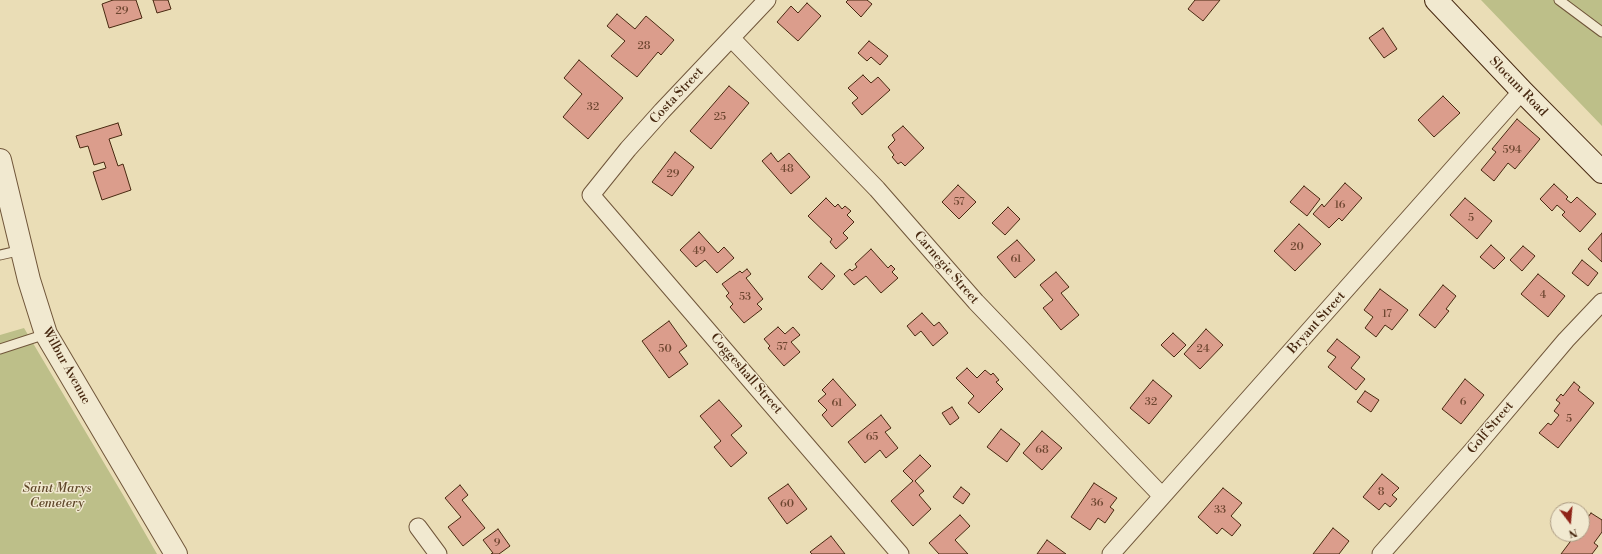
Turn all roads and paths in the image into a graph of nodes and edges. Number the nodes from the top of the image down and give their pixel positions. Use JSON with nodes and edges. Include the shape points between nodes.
{"nodes":[{"id":1,"x":767,"y":0,"type":"edge"},
{"id":2,"x":1436,"y":0,"type":"edge"},
{"id":3,"x":1559,"y":0,"type":"edge"},
{"id":4,"x":1602,"y":32,"type":"edge"},
{"id":5,"x":732,"y":39,"type":"junction"},
{"id":6,"x":1522,"y":91,"type":"junction"},
{"id":7,"x":0,"y":160,"type":"edge"},
{"id":8,"x":1602,"y":172,"type":"edge"},
{"id":9,"x":591,"y":195,"type":"joint"},
{"id":10,"x":22,"y":250,"type":"junction"},
{"id":11,"x":0,"y":255,"type":"edge"},
{"id":12,"x":1602,"y":302,"type":"edge"},
{"id":13,"x":46,"y":334,"type":"junction"},
{"id":14,"x":0,"y":349,"type":"edge"},
{"id":15,"x":1162,"y":496,"type":"junction"},
{"id":16,"x":418,"y":527,"type":"dead end"},
{"id":17,"x":176,"y":554,"type":"edge"},
{"id":18,"x":438,"y":554,"type":"edge"},
{"id":19,"x":900,"y":554,"type":"edge"},
{"id":20,"x":1111,"y":554,"type":"edge"},
{"id":21,"x":1381,"y":554,"type":"edge"}],
"edges":[{"from":1,"to":5,"type":"street","name":"Costa Street"},
{"from":2,"to":6,"type":"street","name":"Slocum Road"},
{"from":3,"to":4,"type":"lane"},
{"from":5,"to":9,"type":"street","name":"Costa Street","via":[[657,117]]},
{"from":5,"to":15,"type":"street","name":"Carnegie Street","via":[[877,189],[976,302]]},
{"from":6,"to":8,"type":"street","name":"Slocum Road"},
{"from":6,"to":15,"type":"street","name":"Bryant Street"},
{"from":7,"to":10,"type":"street","name":"Wilbur Avenue"},
{"from":9,"to":19,"type":"street","name":"Coggeshall Street"},
{"from":10,"to":11,"type":"lane"},
{"from":10,"to":13,"type":"street","name":"Wilbur Avenue"},
{"from":12,"to":21,"type":"street","name":"Golf Street","via":[[1566,340]]},
{"from":13,"to":14,"type":"lane"},
{"from":13,"to":17,"type":"street","name":"Wilbur Avenue"},
{"from":15,"to":20,"type":"street","name":"Bryant Street"},
{"from":16,"to":18,"type":"street"}]}
